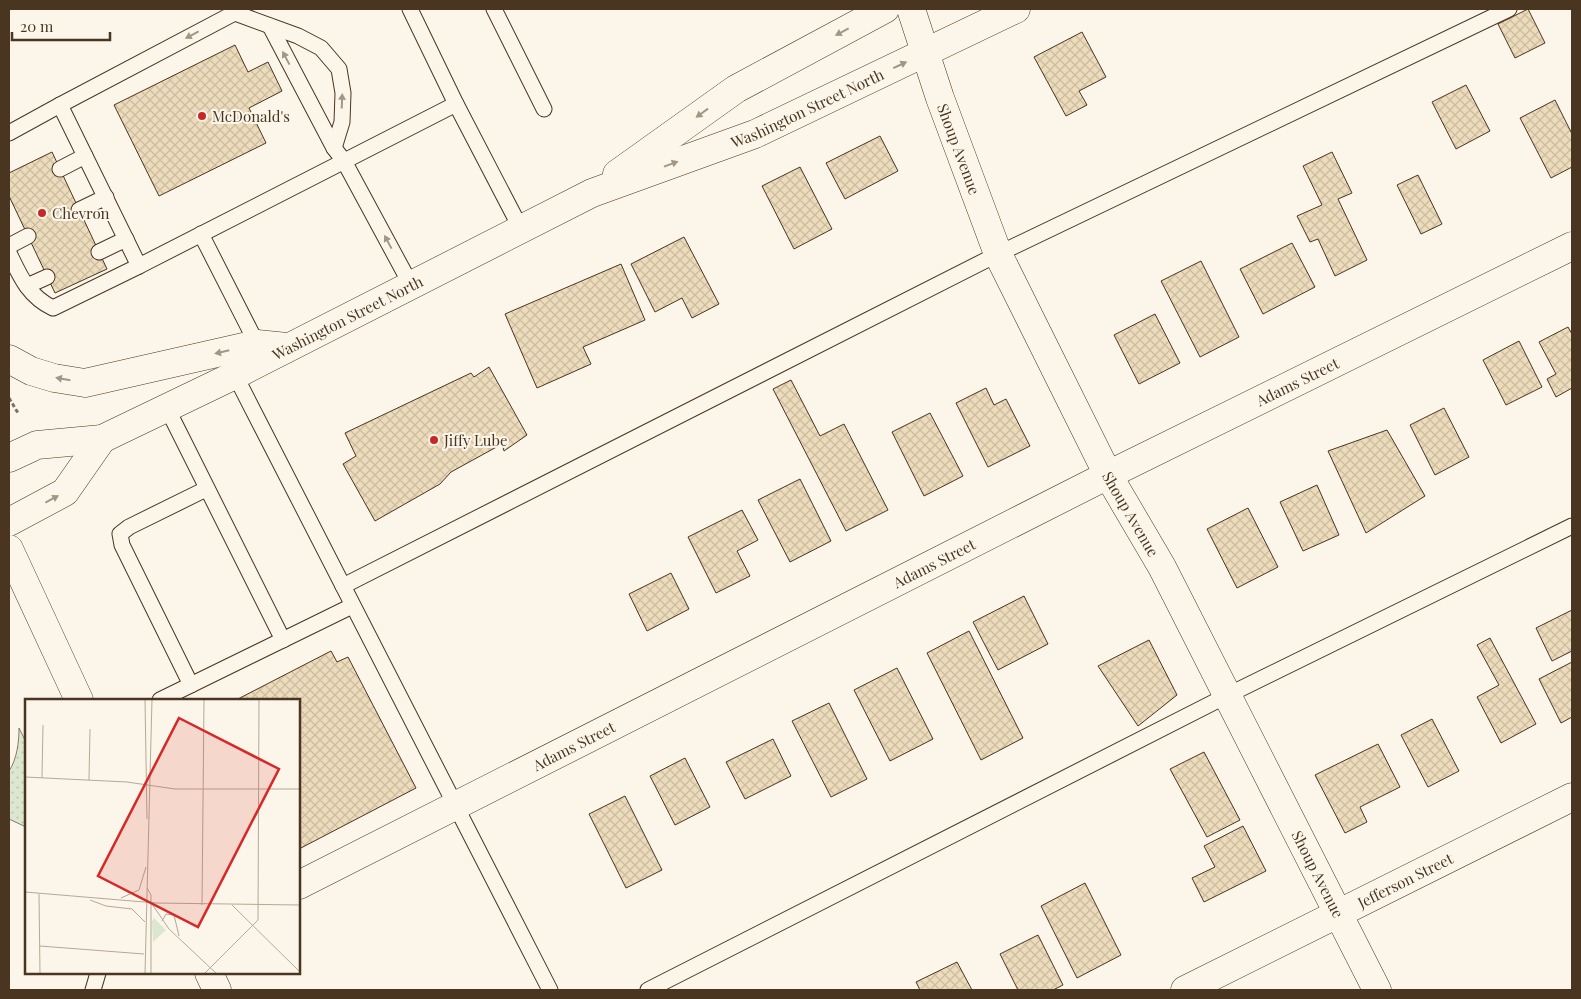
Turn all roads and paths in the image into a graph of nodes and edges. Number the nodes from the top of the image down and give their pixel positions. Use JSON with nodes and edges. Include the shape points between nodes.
{"nodes":[{"id":1,"x":410,"y":9,"type":"edge"},
{"id":2,"x":494,"y":9,"type":"edge"},
{"id":3,"x":885,"y":9,"type":"edge"},
{"id":4,"x":1016,"y":9,"type":"edge"},
{"id":5,"x":1509,"y":9,"type":"edge"},
{"id":6,"x":238,"y":11,"type":"edge"},
{"id":7,"x":913,"y":16,"type":"edge"},
{"id":8,"x":270,"y":26,"type":"junction"},
{"id":9,"x":925,"y":53,"type":"junction"},
{"id":10,"x":60,"y":104,"type":"junction"},
{"id":11,"x":456,"y":104,"type":"junction"},
{"id":12,"x":544,"y":109,"type":"dead end"},
{"id":13,"x":9,"y":134,"type":"edge"},
{"id":14,"x":334,"y":148,"type":"junction"},
{"id":15,"x":86,"y":156,"type":"junction"},
{"id":16,"x":344,"y":161,"type":"junction"},
{"id":17,"x":60,"y":169,"type":"dead end"},
{"id":18,"x":592,"y":193,"type":"junction"},
{"id":19,"x":106,"y":197,"type":"junction"},
{"id":20,"x":79,"y":210,"type":"dead end"},
{"id":21,"x":521,"y":229,"type":"junction"},
{"id":22,"x":201,"y":234,"type":"junction"},
{"id":23,"x":28,"y":236,"type":"dead end"},
{"id":24,"x":126,"y":240,"type":"junction"},
{"id":25,"x":9,"y":246,"type":"edge"},
{"id":26,"x":1572,"y":246,"type":"edge"},
{"id":27,"x":9,"y":252,"type":"edge"},
{"id":28,"x":99,"y":252,"type":"dead end"},
{"id":29,"x":998,"y":254,"type":"junction"},
{"id":30,"x":139,"y":266,"type":"junction"},
{"id":31,"x":47,"y":277,"type":"dead end"},
{"id":32,"x":411,"y":285,"type":"junction"},
{"id":33,"x":27,"y":286,"type":"junction"},
{"id":34,"x":257,"y":344,"type":"junction"},
{"id":35,"x":287,"y":347,"type":"junction"},
{"id":36,"x":9,"y":359,"type":"edge"},
{"id":37,"x":235,"y":375,"type":"junction"},
{"id":38,"x":9,"y":398,"type":"edge"},
{"id":39,"x":166,"y":408,"type":"junction"},
{"id":40,"x":18,"y":413,"type":"dead end"},
{"id":41,"x":102,"y":439,"type":"junction"},
{"id":42,"x":9,"y":458,"type":"edge"},
{"id":43,"x":1108,"y":475,"type":"junction"},
{"id":44,"x":206,"y":489,"type":"junction"},
{"id":45,"x":9,"y":522,"type":"edge"},
{"id":46,"x":1572,"y":526,"type":"edge"},
{"id":47,"x":9,"y":549,"type":"edge"},
{"id":48,"x":343,"y":586,"type":"junction"},
{"id":49,"x":352,"y":606,"type":"junction"},
{"id":50,"x":283,"y":640,"type":"junction"},
{"id":51,"x":191,"y":685,"type":"junction"},
{"id":52,"x":1228,"y":695,"type":"junction"},
{"id":53,"x":79,"y":699,"type":"edge"},
{"id":54,"x":162,"y":699,"type":"edge"},
{"id":55,"x":1572,"y":797,"type":"edge"},
{"id":56,"x":455,"y":806,"type":"junction"},
{"id":57,"x":300,"y":884,"type":"edge"},
{"id":58,"x":1338,"y":914,"type":"junction"},
{"id":59,"x":98,"y":974,"type":"edge"},
{"id":60,"x":209,"y":974,"type":"edge"},
{"id":61,"x":93,"y":990,"type":"edge"},
{"id":62,"x":217,"y":990,"type":"edge"},
{"id":63,"x":550,"y":990,"type":"edge"},
{"id":64,"x":648,"y":990,"type":"edge"},
{"id":65,"x":1184,"y":990,"type":"edge"},
{"id":66,"x":1377,"y":990,"type":"edge"}],
"edges":[{"from":1,"to":11,"type":"lane"},
{"from":2,"to":12,"type":"lane"},
{"from":3,"to":18,"type":"street","name":"Washington Street North","one_way":true,"via":[[736,88]]},
{"from":4,"to":9,"type":"street","name":"Washington Street North"},
{"from":5,"to":29,"type":"lane"},
{"from":6,"to":8,"type":"lane"},
{"from":6,"to":10,"type":"lane","one_way":true},
{"from":7,"to":9,"type":"street","name":"Shoup Avenue"},
{"from":14,"to":8,"type":"lane","one_way":true},
{"from":14,"to":8,"type":"lane","one_way":true,"via":[[342,122],[343,93],[339,69],[321,48]]},
{"from":18,"to":9,"type":"street","name":"Washington Street North","one_way":true,"via":[[755,134]]},
{"from":9,"to":29,"type":"street","name":"Shoup Avenue"},
{"from":10,"to":13,"type":"lane"},
{"from":10,"to":15,"type":"lane"},
{"from":11,"to":16,"type":"lane"},
{"from":11,"to":21,"type":"lane"},
{"from":14,"to":16,"type":"lane"},
{"from":15,"to":17,"type":"lane"},
{"from":15,"to":19,"type":"lane"},
{"from":16,"to":22,"type":"lane"},
{"from":32,"to":16,"type":"lane","one_way":true},
{"from":18,"to":21,"type":"street","name":"Washington Street North"},
{"from":19,"to":20,"type":"lane"},
{"from":19,"to":24,"type":"lane"},
{"from":21,"to":32,"type":"street","name":"Washington Street North"},
{"from":22,"to":30,"type":"lane"},
{"from":22,"to":34,"type":"lane"},
{"from":23,"to":25,"type":"lane"},
{"from":24,"to":28,"type":"lane"},
{"from":24,"to":30,"type":"lane"},
{"from":26,"to":43,"type":"street","name":"Adams Street"},
{"from":27,"to":33,"type":"lane"},
{"from":29,"to":43,"type":"street","name":"Shoup Avenue"},
{"from":29,"to":48,"type":"lane"},
{"from":30,"to":33,"type":"lane","via":[[53,308],[40,302]]},
{"from":31,"to":33,"type":"lane"},
{"from":32,"to":35,"type":"street","name":"Washington Street North"},
{"from":34,"to":35,"type":"street"},
{"from":34,"to":36,"type":"street","one_way":true,"via":[[85,383],[31,371]]},
{"from":35,"to":37,"type":"street","name":"Washington Street North"},
{"from":37,"to":39,"type":"street","name":"Washington Street North"},
{"from":37,"to":48,"type":"lane"},
{"from":38,"to":40,"type":"path"},
{"from":39,"to":41,"type":"street","name":"Washington Street North"},
{"from":39,"to":44,"type":"lane"},
{"from":41,"to":42,"type":"street","name":"Washington Street North","via":[[37,444]]},
{"from":45,"to":41,"type":"street","name":"Washington Street North","one_way":true,"via":[[65,492]]},
{"from":43,"to":52,"type":"street","name":"Shoup Avenue","via":[[1162,567]]},
{"from":43,"to":56,"type":"street","name":"Adams Street"},
{"from":44,"to":50,"type":"lane"},
{"from":44,"to":51,"type":"lane","via":[[120,534],[122,545]]},
{"from":46,"to":52,"type":"lane"},
{"from":47,"to":53,"type":"street"},
{"from":48,"to":49,"type":"lane"},
{"from":49,"to":50,"type":"lane"},
{"from":49,"to":56,"type":"lane"},
{"from":50,"to":51,"type":"lane"},
{"from":51,"to":54,"type":"lane"},
{"from":52,"to":58,"type":"street","name":"Shoup Avenue"},
{"from":52,"to":64,"type":"lane"},
{"from":55,"to":58,"type":"street","name":"Jefferson Street"},
{"from":56,"to":57,"type":"street","name":"Adams Street"},
{"from":56,"to":63,"type":"lane"},
{"from":58,"to":65,"type":"street","name":"Jefferson Street"},
{"from":58,"to":66,"type":"street","name":"Shoup Avenue"},
{"from":59,"to":61,"type":"lane"},
{"from":60,"to":62,"type":"street"}]}
